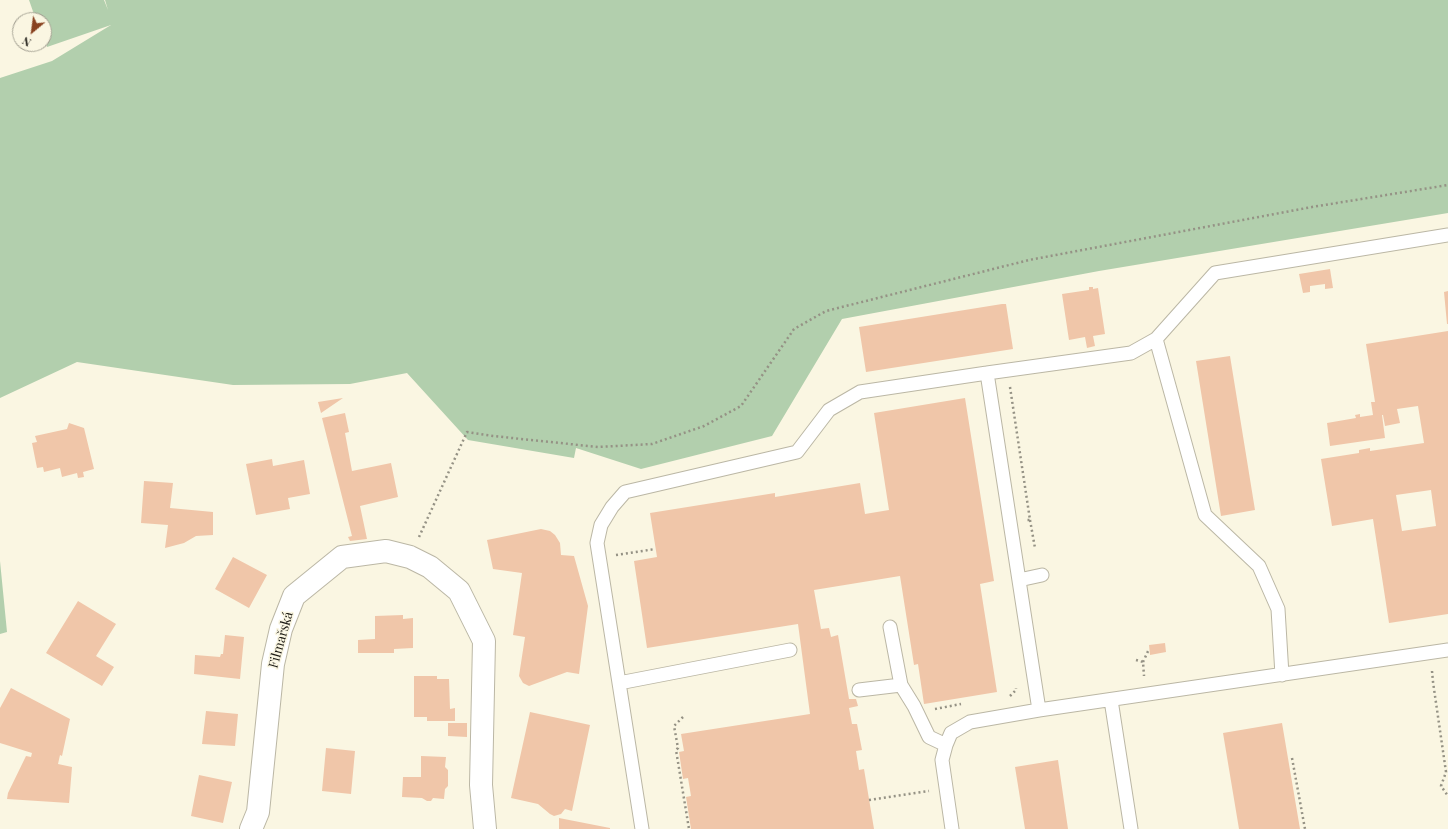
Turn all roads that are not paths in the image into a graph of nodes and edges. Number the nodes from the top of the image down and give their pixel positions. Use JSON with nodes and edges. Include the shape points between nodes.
{"nodes":[{"id":1,"x":1448,"y":235,"type":"edge"},
{"id":2,"x":1156,"y":339,"type":"junction"},
{"id":3,"x":987,"y":373,"type":"junction"},
{"id":4,"x":1042,"y":575,"type":"dead end"},
{"id":5,"x":1019,"y":580,"type":"junction"},
{"id":6,"x":890,"y":627,"type":"dead end"},
{"id":7,"x":790,"y":650,"type":"dead end"},
{"id":8,"x":1448,"y":650,"type":"edge"},
{"id":9,"x":1282,"y":675,"type":"junction"},
{"id":10,"x":619,"y":683,"type":"junction"},
{"id":11,"x":901,"y":685,"type":"junction"},
{"id":12,"x":859,"y":690,"type":"dead end"},
{"id":13,"x":1111,"y":700,"type":"junction"},
{"id":14,"x":1039,"y":710,"type":"junction"},
{"id":15,"x":946,"y":745,"type":"junction"},
{"id":16,"x":250,"y":829,"type":"edge"},
{"id":17,"x":485,"y":829,"type":"edge"},
{"id":18,"x":642,"y":829,"type":"edge"},
{"id":19,"x":952,"y":829,"type":"edge"},
{"id":20,"x":1131,"y":829,"type":"edge"}],
"edges":[{"from":1,"to":2,"type":"lane","via":[[1215,273]]},
{"from":2,"to":3,"type":"lane","via":[[1131,354]]},
{"from":2,"to":9,"type":"lane","via":[[1204,515],[1259,566],[1278,609]]},
{"from":3,"to":5,"type":"lane"},
{"from":3,"to":10,"type":"lane","via":[[860,392],[829,410],[797,452],[625,492],[601,525],[597,543]]},
{"from":4,"to":5,"type":"lane"},
{"from":5,"to":14,"type":"lane"},
{"from":6,"to":11,"type":"lane"},
{"from":7,"to":10,"type":"lane"},
{"from":8,"to":9,"type":"lane"},
{"from":9,"to":13,"type":"lane"},
{"from":10,"to":18,"type":"lane"},
{"from":11,"to":12,"type":"lane"},
{"from":11,"to":15,"type":"lane","via":[[929,737]]},
{"from":13,"to":14,"type":"lane"},
{"from":13,"to":20,"type":"lane"},
{"from":14,"to":15,"type":"lane","via":[[970,722],[951,733]]},
{"from":15,"to":19,"type":"lane","via":[[942,760]]},
{"from":16,"to":17,"type":"street","name":"Filmařská","via":[[258,812],[273,664],[281,629],[294,596],[342,557],[386,551],[410,557],[430,568],[459,591],[484,641],[481,785]]}]}
